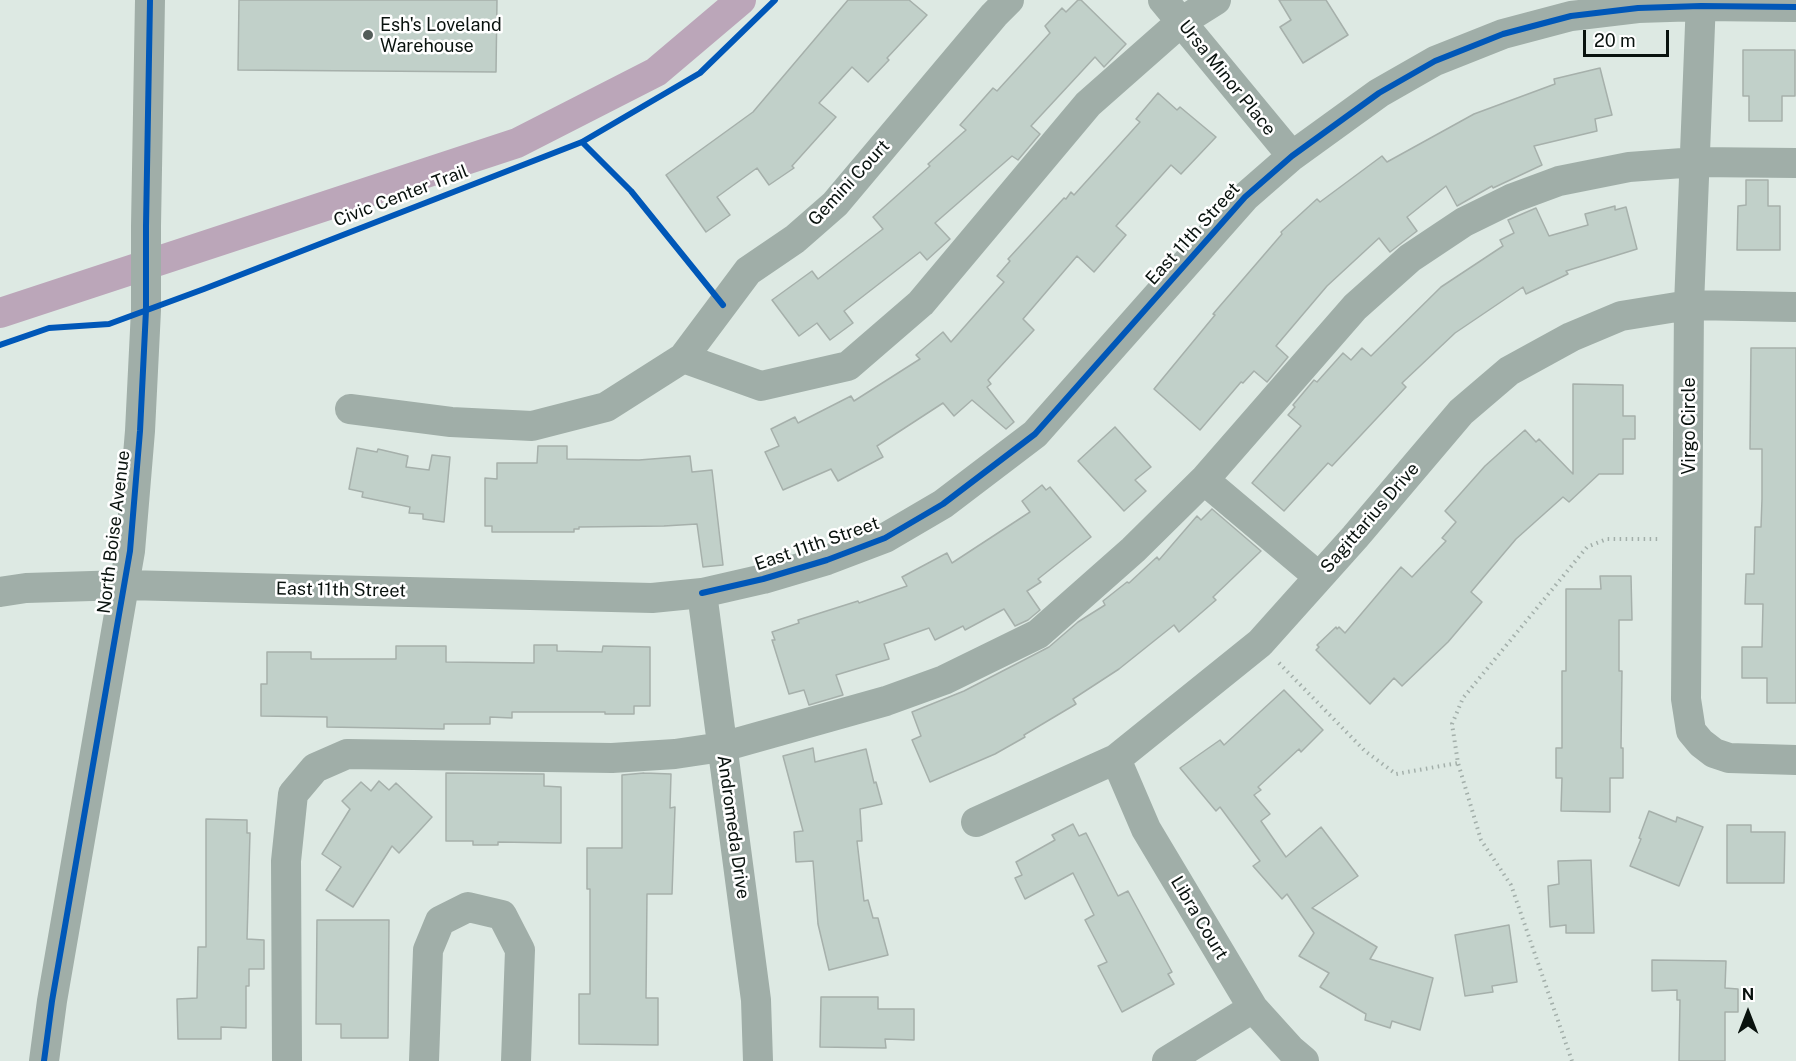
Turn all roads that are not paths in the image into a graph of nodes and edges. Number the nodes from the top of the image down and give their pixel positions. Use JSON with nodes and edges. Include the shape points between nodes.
{"nodes":[{"id":1,"x":150,"y":0,"type":"edge"},
{"id":2,"x":1009,"y":0,"type":"edge"},
{"id":3,"x":1216,"y":0,"type":"edge"},
{"id":4,"x":1701,"y":3,"type":"edge"},
{"id":5,"x":1796,"y":7,"type":"edge"},
{"id":6,"x":1172,"y":11,"type":"edge"},
{"id":7,"x":1292,"y":156,"type":"junction"},
{"id":8,"x":1696,"y":162,"type":"junction"},
{"id":9,"x":1796,"y":164,"type":"edge"},
{"id":10,"x":1689,"y":305,"type":"junction"},
{"id":11,"x":1796,"y":307,"type":"edge"},
{"id":12,"x":683,"y":358,"type":"junction"},
{"id":13,"x":350,"y":409,"type":"dead end"},
{"id":14,"x":1204,"y":480,"type":"junction"},
{"id":15,"x":1319,"y":577,"type":"junction"},
{"id":16,"x":125,"y":585,"type":"junction"},
{"id":17,"x":0,"y":592,"type":"edge"},
{"id":18,"x":702,"y":593,"type":"junction"},
{"id":19,"x":722,"y":747,"type":"junction"},
{"id":20,"x":1116,"y":759,"type":"junction"},
{"id":21,"x":1796,"y":760,"type":"edge"},
{"id":22,"x":976,"y":822,"type":"dead end"},
{"id":23,"x":1253,"y":1008,"type":"junction"},
{"id":24,"x":44,"y":1061,"type":"edge"},
{"id":25,"x":287,"y":1061,"type":"edge"},
{"id":26,"x":424,"y":1061,"type":"edge"},
{"id":27,"x":516,"y":1061,"type":"edge"},
{"id":28,"x":758,"y":1061,"type":"edge"},
{"id":29,"x":1167,"y":1061,"type":"edge"},
{"id":30,"x":1304,"y":1061,"type":"edge"}],
"edges":[{"from":1,"to":16,"type":"street","name":"North Boise Avenue","via":[[146,310],[136,492]]},
{"from":2,"to":12,"type":"street","name":"Gemini Court","via":[[835,204],[795,239],[748,271]]},
{"from":3,"to":6,"type":"street"},
{"from":4,"to":5,"type":"street","name":"East 11th Street"},
{"from":4,"to":7,"type":"street","name":"East 11th Street","via":[[1571,15],[1503,34],[1435,61],[1378,93]]},
{"from":4,"to":8,"type":"street","name":"Virgo Circle"},
{"from":6,"to":7,"type":"street","name":"Ursa Minor Place"},
{"from":6,"to":12,"type":"street","via":[[1088,104],[921,303],[848,366],[761,386]]},
{"from":7,"to":18,"type":"street","name":"East 11th Street","via":[[1245,197],[1035,434],[943,504],[885,538],[827,560]]},
{"from":8,"to":9,"type":"street"},
{"from":8,"to":10,"type":"street","name":"Virgo Circle"},
{"from":8,"to":14,"type":"street","via":[[1629,167],[1559,181],[1464,222],[1410,258],[1355,307]]},
{"from":10,"to":11,"type":"street","name":"Sagittarius Drive"},
{"from":10,"to":15,"type":"street","name":"Sagittarius Drive","via":[[1621,316],[1571,337],[1509,371],[1461,412]]},
{"from":10,"to":21,"type":"street","name":"Virgo Circle","via":[[1686,699],[1691,731],[1714,753],[1729,758]]},
{"from":12,"to":13,"type":"street","via":[[606,407],[532,426],[451,422]]},
{"from":14,"to":15,"type":"street"},
{"from":14,"to":19,"type":"street","via":[[1133,550],[1038,634],[944,680],[886,701]]},
{"from":15,"to":20,"type":"street","name":"Sagittarius Drive","via":[[1260,643]]},
{"from":16,"to":17,"type":"street","name":"East 11th Street"},
{"from":16,"to":18,"type":"street","name":"East 11th Street","via":[[652,598]]},
{"from":16,"to":24,"type":"street","name":"North Boise Avenue"},
{"from":18,"to":19,"type":"street","name":"Andromeda Drive"},
{"from":19,"to":25,"type":"street","via":[[612,758],[347,754],[315,768],[293,794],[286,861]]},
{"from":19,"to":28,"type":"street","name":"Andromeda Drive","via":[[756,1000]]},
{"from":20,"to":22,"type":"street","name":"Sagittarius Drive"},
{"from":20,"to":23,"type":"street","name":"Libra Court","via":[[1146,829]]},
{"from":23,"to":29,"type":"street"},
{"from":23,"to":30,"type":"street","name":"Libra Court"},
{"from":26,"to":27,"type":"street","via":[[428,950],[440,921],[468,907],[502,915],[520,950]]}]}
